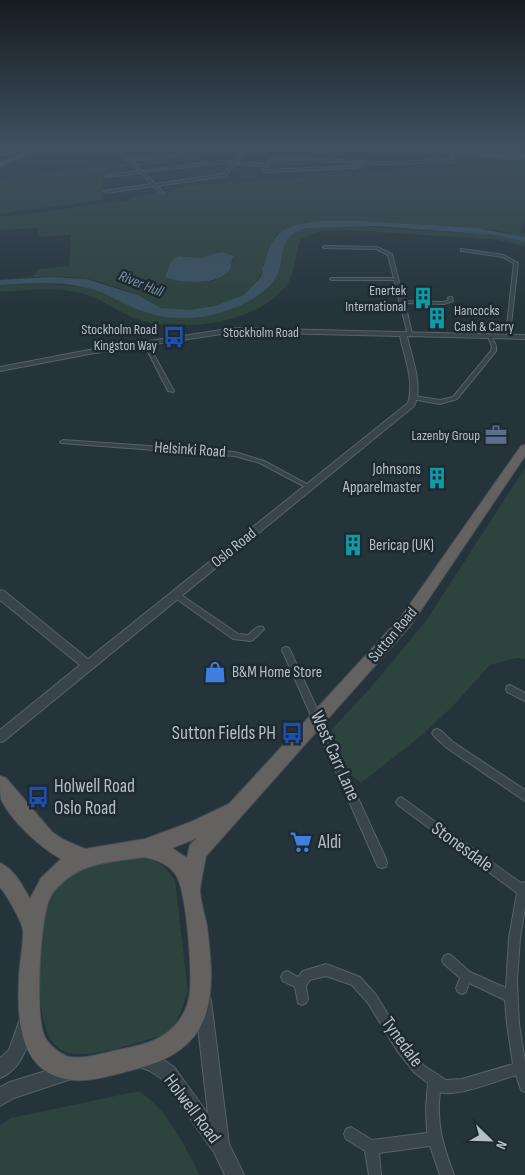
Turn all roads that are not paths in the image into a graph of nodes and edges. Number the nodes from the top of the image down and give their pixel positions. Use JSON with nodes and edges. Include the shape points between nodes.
{"nodes":[{"id":1,"x":325,"y":246,"type":"dead end"},
{"id":2,"x":462,"y":250,"type":"dead end"},
{"id":3,"x":332,"y":279,"type":"dead end"},
{"id":4,"x":396,"y":279,"type":"junction"},
{"id":5,"x":450,"y":298,"type":"dead end"},
{"id":6,"x":402,"y":302,"type":"junction"},
{"id":7,"x":407,"y":334,"type":"junction"},
{"id":8,"x":489,"y":335,"type":"junction"},
{"id":9,"x":510,"y":336,"type":"junction"},
{"id":10,"x":525,"y":337,"type":"edge"},
{"id":11,"x":146,"y":344,"type":"junction"},
{"id":12,"x":0,"y":369,"type":"edge"},
{"id":13,"x":171,"y":391,"type":"dead end"},
{"id":14,"x":414,"y":398,"type":"junction"},
{"id":15,"x":63,"y":442,"type":"dead end"},
{"id":16,"x":525,"y":448,"type":"edge"},
{"id":17,"x":309,"y":487,"type":"junction"},
{"id":18,"x":0,"y":594,"type":"edge"},
{"id":19,"x":176,"y":595,"type":"junction"},
{"id":20,"x":260,"y":629,"type":"dead end"},
{"id":21,"x":286,"y":650,"type":"dead end"},
{"id":22,"x":89,"y":666,"type":"junction"},
{"id":23,"x":510,"y":689,"type":"dead end"},
{"id":24,"x":520,"y":697,"type":"edge"},
{"id":25,"x":318,"y":719,"type":"junction"},
{"id":26,"x":437,"y":733,"type":"dead end"},
{"id":27,"x":0,"y":737,"type":"edge"},
{"id":28,"x":0,"y":784,"type":"edge"},
{"id":29,"x":525,"y":796,"type":"edge"},
{"id":30,"x":401,"y":802,"type":"dead end"},
{"id":31,"x":240,"y":807,"type":"junction"},
{"id":32,"x":144,"y":848,"type":"junction"},
{"id":33,"x":83,"y":858,"type":"junction"},
{"id":34,"x":382,"y":863,"type":"dead end"},
{"id":35,"x":0,"y":873,"type":"edge"},
{"id":36,"x":524,"y":889,"type":"edge"},
{"id":37,"x":191,"y":890,"type":"junction"},
{"id":38,"x":33,"y":928,"type":"junction"},
{"id":39,"x":448,"y":960,"type":"dead end"},
{"id":40,"x":466,"y":976,"type":"junction"},
{"id":41,"x":287,"y":977,"type":"dead end"},
{"id":42,"x":300,"y":984,"type":"junction"},
{"id":43,"x":201,"y":985,"type":"junction"},
{"id":44,"x":462,"y":988,"type":"dead end"},
{"id":45,"x":511,"y":996,"type":"junction"},
{"id":46,"x":302,"y":999,"type":"dead end"},
{"id":47,"x":29,"y":1018,"type":"junction"},
{"id":48,"x":135,"y":1058,"type":"junction"},
{"id":49,"x":519,"y":1068,"type":"junction"},
{"id":50,"x":0,"y":1070,"type":"edge"},
{"id":51,"x":76,"y":1070,"type":"junction"},
{"id":52,"x":435,"y":1081,"type":"junction"},
{"id":53,"x":525,"y":1086,"type":"edge"},
{"id":54,"x":0,"y":1097,"type":"edge"},
{"id":55,"x":351,"y":1134,"type":"dead end"},
{"id":56,"x":433,"y":1139,"type":"junction"},
{"id":57,"x":220,"y":1146,"type":"junction"},
{"id":58,"x":371,"y":1147,"type":"junction"},
{"id":59,"x":375,"y":1174,"type":"edge"},
{"id":60,"x":235,"y":1175,"type":"edge"},
{"id":61,"x":447,"y":1175,"type":"edge"}],
"edges":[{"from":1,"to":4,"type":"street","via":[[387,251]]},
{"from":2,"to":9,"type":"street","via":[[504,256],[516,263],[508,325]]},
{"from":3,"to":4,"type":"street"},
{"from":4,"to":6,"type":"street"},
{"from":5,"to":6,"type":"street","via":[[451,301],[444,303]]},
{"from":6,"to":7,"type":"street"},
{"from":7,"to":8,"type":"street","name":"Stockholm Road"},
{"from":7,"to":11,"type":"street","name":"Stockholm Road","via":[[235,330]]},
{"from":7,"to":14,"type":"street"},
{"from":8,"to":9,"type":"street","name":"Stockholm Road"},
{"from":8,"to":14,"type":"street","via":[[494,346],[492,351],[455,398],[440,402]]},
{"from":9,"to":10,"type":"street","name":"Stockholm Road"},
{"from":11,"to":12,"type":"street","name":"Stockholm Road"},
{"from":11,"to":13,"type":"street"},
{"from":14,"to":17,"type":"street","name":"Oslo Road","via":[[402,412]]},
{"from":15,"to":17,"type":"street","name":"Helsinki Road","via":[[235,454],[262,462]]},
{"from":16,"to":25,"type":"highway","name":"Sutton Road","via":[[415,609]]},
{"from":17,"to":19,"type":"street","name":"Oslo Road"},
{"from":18,"to":22,"type":"street"},
{"from":19,"to":20,"type":"street","via":[[236,636],[250,638]]},
{"from":19,"to":22,"type":"street","name":"Oslo Road"},
{"from":21,"to":25,"type":"street","name":"West Carr Lane"},
{"from":22,"to":27,"type":"street","name":"Oslo Road"},
{"from":23,"to":24,"type":"street"},
{"from":25,"to":31,"type":"highway","name":"Sutton Road"},
{"from":25,"to":34,"type":"street","name":"West Carr Lane"},
{"from":26,"to":29,"type":"street"},
{"from":28,"to":33,"type":"highway","via":[[58,850]]},
{"from":30,"to":36,"type":"street","name":"Stonesdale"},
{"from":31,"to":32,"type":"highway","via":[[195,830]]},
{"from":31,"to":37,"type":"highway","name":"Sutton Road","via":[[197,852]]},
{"from":32,"to":33,"type":"highway"},
{"from":32,"to":37,"type":"highway","via":[[161,852],[176,861]]},
{"from":33,"to":38,"type":"highway","via":[[62,870],[47,885],[37,906]]},
{"from":35,"to":38,"type":"highway","via":[[12,886]]},
{"from":36,"to":45,"type":"street","name":"Stonesdale","via":[[514,941]]},
{"from":37,"to":43,"type":"highway"},
{"from":38,"to":47,"type":"highway"},
{"from":39,"to":40,"type":"street"},
{"from":40,"to":44,"type":"street"},
{"from":40,"to":45,"type":"street"},
{"from":41,"to":42,"type":"street"},
{"from":42,"to":46,"type":"street"},
{"from":42,"to":52,"type":"street","name":"Tynedale","via":[[307,975],[326,970],[356,981],[372,999],[402,1048],[419,1069]]},
{"from":43,"to":48,"type":"highway","via":[[193,1016],[180,1037],[158,1052]]},
{"from":43,"to":57,"type":"street"},
{"from":45,"to":49,"type":"street","name":"Stonesdale"},
{"from":47,"to":50,"type":"street","via":[[15,1055]]},
{"from":47,"to":51,"type":"highway","via":[[35,1042],[41,1051],[62,1066]]},
{"from":48,"to":51,"type":"highway"},
{"from":48,"to":57,"type":"street","name":"Holwell Road","via":[[148,1061],[168,1073]]},
{"from":49,"to":52,"type":"street","name":"Tynedale","via":[[462,1085],[444,1087]]},
{"from":49,"to":53,"type":"street","name":"Stonesdale"},
{"from":51,"to":54,"type":"street"},
{"from":52,"to":56,"type":"street","via":[[431,1109]]},
{"from":55,"to":58,"type":"street"},
{"from":56,"to":58,"type":"street"},
{"from":56,"to":61,"type":"street"},
{"from":57,"to":60,"type":"street","name":"Holwell Road"},
{"from":58,"to":59,"type":"street"}]}
